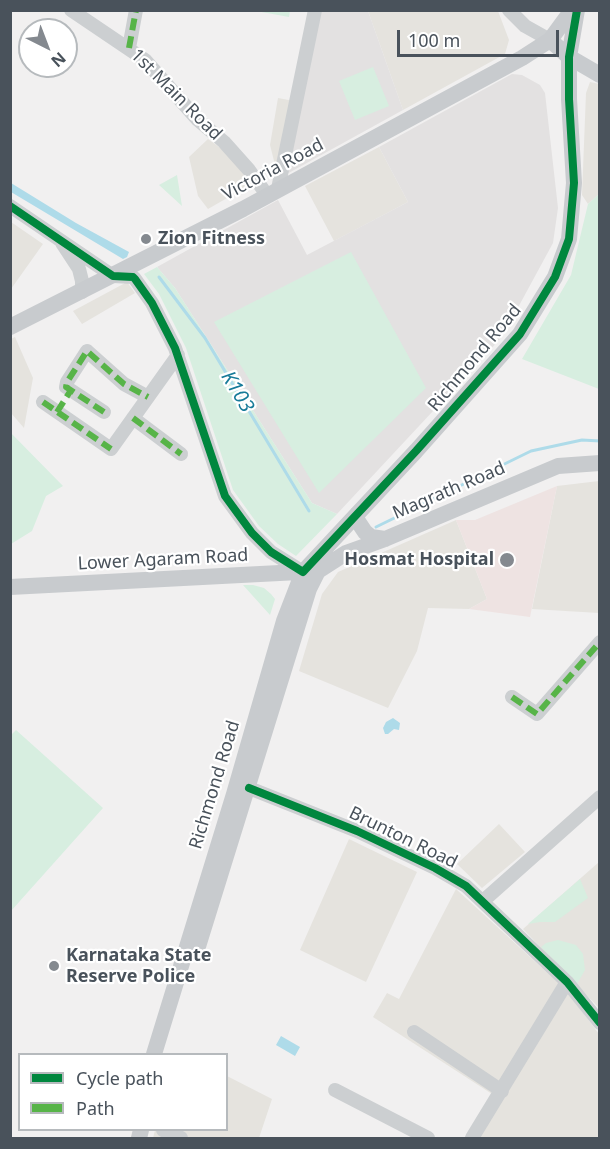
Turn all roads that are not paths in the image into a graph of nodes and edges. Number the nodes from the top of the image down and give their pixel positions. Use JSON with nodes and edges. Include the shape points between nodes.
{"nodes":[{"id":1,"x":136,"y":10,"type":"edge"},
{"id":2,"x":315,"y":10,"type":"edge"},
{"id":3,"x":509,"y":10,"type":"edge"},
{"id":4,"x":572,"y":10,"type":"edge"},
{"id":5,"x":577,"y":10,"type":"edge"},
{"id":6,"x":73,"y":11,"type":"edge"},
{"id":7,"x":550,"y":40,"type":"junction"},
{"id":8,"x":129,"y":48,"type":"junction"},
{"id":9,"x":570,"y":52,"type":"junction"},
{"id":10,"x":600,"y":64,"type":"edge"},
{"id":11,"x":600,"y":75,"type":"edge"},
{"id":12,"x":273,"y":192,"type":"junction"},
{"id":13,"x":10,"y":206,"type":"edge"},
{"id":14,"x":59,"y":238,"type":"junction"},
{"id":15,"x":124,"y":273,"type":"junction"},
{"id":16,"x":81,"y":292,"type":"junction"},
{"id":17,"x":10,"y":327,"type":"edge"},
{"id":18,"x":178,"y":355,"type":"junction"},
{"id":19,"x":71,"y":390,"type":"junction"},
{"id":20,"x":148,"y":397,"type":"junction"},
{"id":21,"x":44,"y":402,"type":"dead end"},
{"id":22,"x":57,"y":412,"type":"junction"},
{"id":23,"x":104,"y":412,"type":"dead end"},
{"id":24,"x":133,"y":418,"type":"junction"},
{"id":25,"x":181,"y":454,"type":"dead end"},
{"id":26,"x":600,"y":463,"type":"edge"},
{"id":27,"x":357,"y":514,"type":"junction"},
{"id":28,"x":385,"y":539,"type":"junction"},
{"id":29,"x":310,"y":571,"type":"junction"},
{"id":30,"x":10,"y":587,"type":"edge"},
{"id":31,"x":600,"y":642,"type":"edge"},
{"id":32,"x":512,"y":697,"type":"dead end"},
{"id":33,"x":242,"y":787,"type":"junction"},
{"id":34,"x":600,"y":797,"type":"edge"},
{"id":35,"x":483,"y":901,"type":"junction"},
{"id":36,"x":567,"y":982,"type":"junction"},
{"id":37,"x":600,"y":1023,"type":"edge"},
{"id":38,"x":414,"y":1032,"type":"dead end"},
{"id":39,"x":165,"y":1044,"type":"edge"},
{"id":40,"x":335,"y":1090,"type":"dead end"},
{"id":41,"x":502,"y":1091,"type":"junction"},
{"id":42,"x":165,"y":1131,"type":"edge"},
{"id":43,"x":181,"y":1138,"type":"edge"},
{"id":44,"x":428,"y":1138,"type":"edge"},
{"id":45,"x":472,"y":1138,"type":"edge"}],
"edges":[{"from":1,"to":8,"type":"street"},
{"from":2,"to":12,"type":"street"},
{"from":3,"to":7,"type":"street","via":[[525,27]]},
{"from":4,"to":7,"type":"main road"},
{"from":5,"to":9,"type":"main road","name":"Richmond Road"},
{"from":6,"to":8,"type":"street","name":"1st Main Road"},
{"from":7,"to":9,"type":"main road"},
{"from":7,"to":12,"type":"main road","name":"Victoria Road"},
{"from":8,"to":12,"type":"street","name":"1st Main Road","via":[[146,60],[198,120]]},
{"from":9,"to":10,"type":"main road"},
{"from":9,"to":11,"type":"main road"},
{"from":9,"to":27,"type":"main road","name":"Richmond Road","via":[[574,183],[569,239],[555,277],[520,334]]},
{"from":12,"to":15,"type":"main road","name":"Victoria Road"},
{"from":13,"to":14,"type":"street"},
{"from":14,"to":15,"type":"street","via":[[94,264]]},
{"from":14,"to":16,"type":"street","via":[[79,269]]},
{"from":15,"to":16,"type":"main road","name":"Victoria Road"},
{"from":15,"to":18,"type":"street","via":[[152,303]]},
{"from":16,"to":17,"type":"main road","name":"Victoria Road"},
{"from":18,"to":20,"type":"street"},
{"from":18,"to":29,"type":"street","via":[[225,496],[265,545]]},
{"from":19,"to":20,"type":"street","via":[[66,387],[67,382],[87,351],[124,384]]},
{"from":19,"to":22,"type":"street"},
{"from":19,"to":23,"type":"street"},
{"from":20,"to":24,"type":"street"},
{"from":21,"to":22,"type":"street"},
{"from":22,"to":24,"type":"street","via":[[111,449]]},
{"from":24,"to":25,"type":"street"},
{"from":26,"to":28,"type":"main road","name":"Magrath Road","via":[[558,466]]},
{"from":27,"to":28,"type":"main road","via":[[365,532]]},
{"from":27,"to":29,"type":"main road","name":"Richmond Road"},
{"from":28,"to":29,"type":"main road","name":"Magrath Road"},
{"from":29,"to":30,"type":"main road","name":"Lower Agaram Road"},
{"from":29,"to":33,"type":"main road","name":"Richmond Road","via":[[284,621]]},
{"from":31,"to":32,"type":"street","via":[[537,714]]},
{"from":33,"to":35,"type":"street","name":"Brunton Road","via":[[345,826],[435,868]]},
{"from":33,"to":39,"type":"main road","name":"Richmond Road"},
{"from":34,"to":35,"type":"street"},
{"from":35,"to":36,"type":"street","name":"Brunton Road"},
{"from":36,"to":37,"type":"street","name":"Brunton Road"},
{"from":36,"to":41,"type":"street"},
{"from":38,"to":41,"type":"street"},
{"from":40,"to":44,"type":"street"},
{"from":41,"to":45,"type":"street"},
{"from":42,"to":43,"type":"street"}]}
